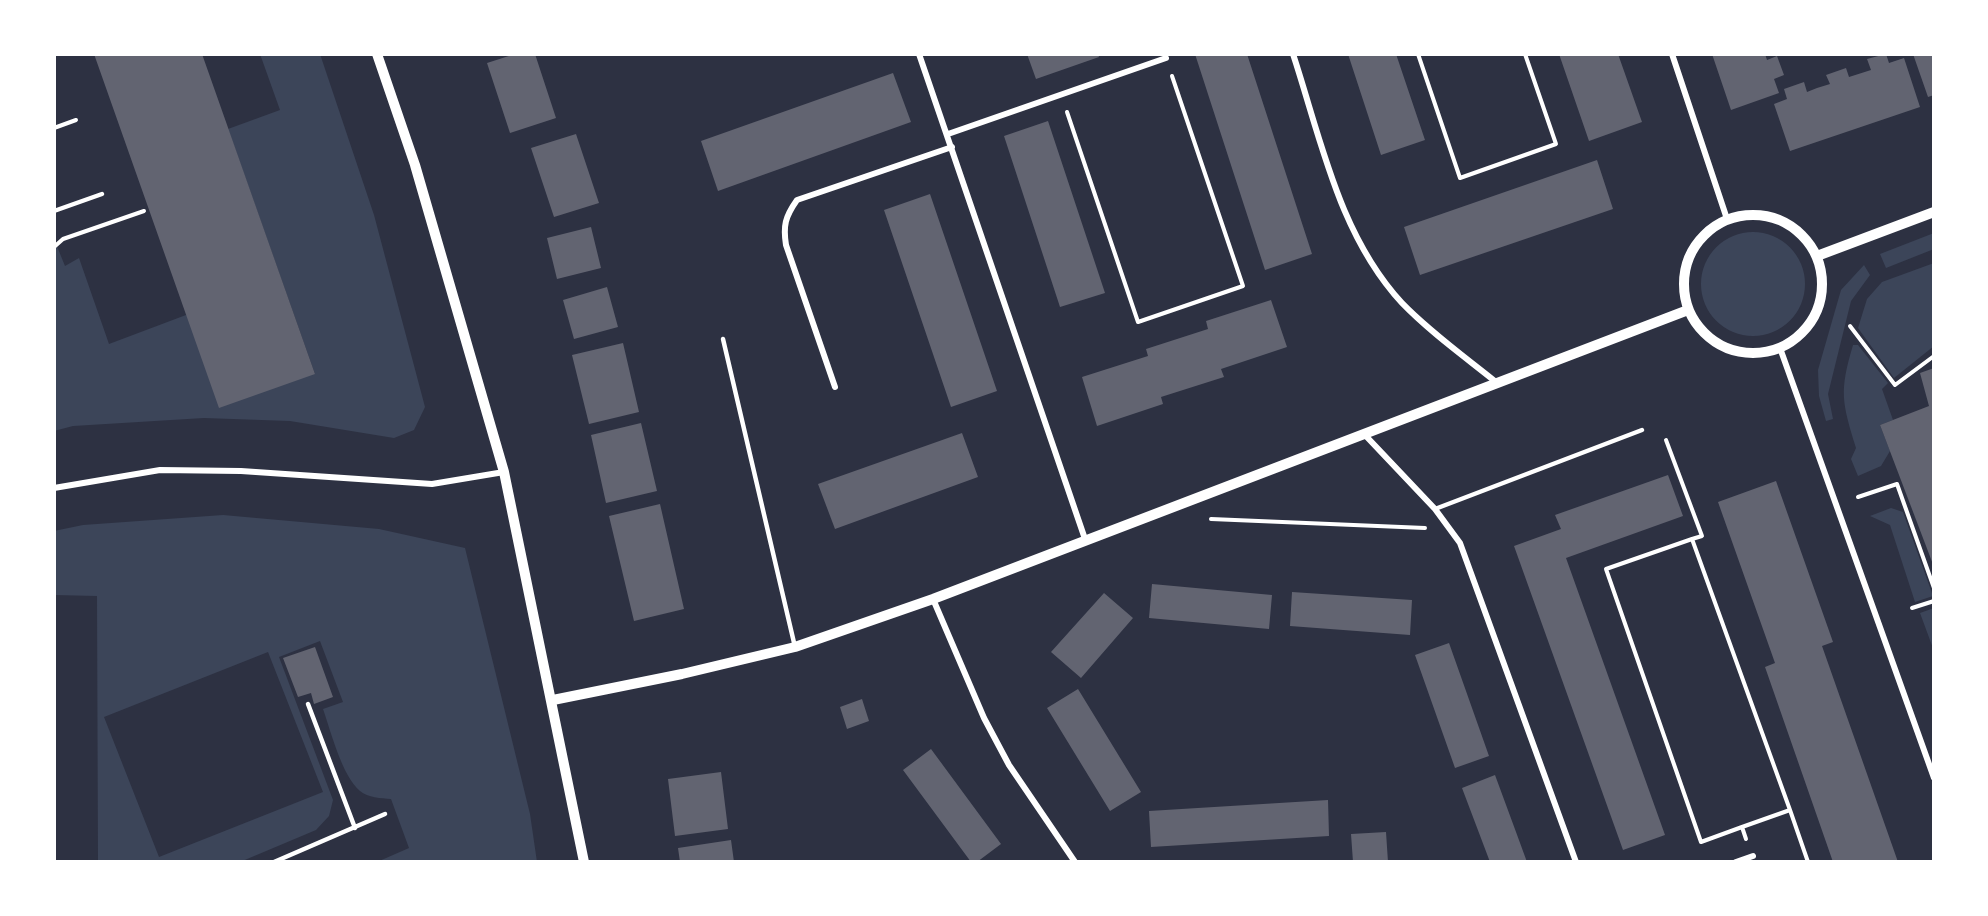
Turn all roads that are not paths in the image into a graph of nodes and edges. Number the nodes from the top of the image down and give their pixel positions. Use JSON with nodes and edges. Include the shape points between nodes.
{"nodes":[{"id":1,"x":377,"y":54,"type":"edge"},
{"id":2,"x":919,"y":54,"type":"edge"},
{"id":3,"x":1293,"y":54,"type":"edge"},
{"id":4,"x":1672,"y":54,"type":"edge"},
{"id":5,"x":1166,"y":58,"type":"road end"},
{"id":6,"x":948,"y":134,"type":"junction"},
{"id":7,"x":952,"y":147,"type":"junction"},
{"id":8,"x":102,"y":194,"type":"dead end"},
{"id":9,"x":54,"y":211,"type":"edge"},
{"id":10,"x":1934,"y":212,"type":"edge"},
{"id":11,"x":1727,"y":219,"type":"junction"},
{"id":12,"x":1817,"y":256,"type":"junction"},
{"id":13,"x":1688,"y":310,"type":"junction"},
{"id":14,"x":723,"y":339,"type":"dead end"},
{"id":15,"x":1780,"y":348,"type":"junction"},
{"id":16,"x":1496,"y":382,"type":"junction"},
{"id":17,"x":835,"y":387,"type":"dead end"},
{"id":18,"x":1642,"y":430,"type":"dead end"},
{"id":19,"x":1364,"y":433,"type":"junction"},
{"id":20,"x":504,"y":472,"type":"junction"},
{"id":21,"x":54,"y":488,"type":"edge"},
{"id":22,"x":1435,"y":509,"type":"junction"},
{"id":23,"x":1085,"y":538,"type":"junction"},
{"id":24,"x":933,"y":598,"type":"junction"},
{"id":25,"x":795,"y":647,"type":"junction"},
{"id":26,"x":553,"y":700,"type":"junction"},
{"id":27,"x":308,"y":704,"type":"dead end"},
{"id":28,"x":1932,"y":768,"type":"edge"},
{"id":29,"x":1934,"y":778,"type":"edge"},
{"id":30,"x":386,"y":814,"type":"dead end"},
{"id":31,"x":355,"y":828,"type":"junction"},
{"id":32,"x":1753,"y":856,"type":"road end"},
{"id":33,"x":274,"y":862,"type":"edge"},
{"id":34,"x":584,"y":862,"type":"edge"},
{"id":35,"x":1075,"y":862,"type":"edge"},
{"id":36,"x":1576,"y":862,"type":"edge"},
{"id":37,"x":1736,"y":862,"type":"edge"}],
"edges":[{"from":1,"to":20,"type":"street","via":[[419,177]]},
{"from":2,"to":6,"type":"street"},
{"from":3,"to":16,"type":"street","via":[[1348,224],[1372,264],[1402,303]]},
{"from":4,"to":11,"type":"street"},
{"from":5,"to":6,"type":"street"},
{"from":6,"to":7,"type":"street"},
{"from":7,"to":17,"type":"street","via":[[796,200],[787,214],[783,226],[786,246]]},
{"from":7,"to":23,"type":"street"},
{"from":8,"to":9,"type":"lane"},
{"from":10,"to":12,"type":"street"},
{"from":11,"to":12,"type":"street","via":[[1753,214],[1779,219],[1801,234]]},
{"from":11,"to":13,"type":"street","via":[[1704,234],[1689,256],[1683,283]]},
{"from":12,"to":15,"type":"street","via":[[1822,278],[1812,320],[1798,337]]},
{"from":13,"to":15,"type":"street","via":[[1704,333],[1726,348],[1753,353]]},
{"from":13,"to":16,"type":"street"},
{"from":14,"to":25,"type":"lane"},
{"from":15,"to":28,"type":"street"},
{"from":16,"to":19,"type":"street"},
{"from":18,"to":22,"type":"lane"},
{"from":19,"to":22,"type":"street"},
{"from":19,"to":23,"type":"street"},
{"from":20,"to":21,"type":"street","via":[[432,484],[241,471],[160,470]]},
{"from":20,"to":26,"type":"street"},
{"from":22,"to":36,"type":"street","via":[[1460,543],[1473,573]]},
{"from":23,"to":24,"type":"street"},
{"from":24,"to":25,"type":"street"},
{"from":24,"to":35,"type":"street","via":[[984,718],[1009,765]]},
{"from":25,"to":26,"type":"street"},
{"from":26,"to":34,"type":"street"},
{"from":27,"to":31,"type":"lane"},
{"from":28,"to":29,"type":"street"},
{"from":30,"to":31,"type":"lane"},
{"from":31,"to":33,"type":"lane"},
{"from":32,"to":37,"type":"street"}]}
